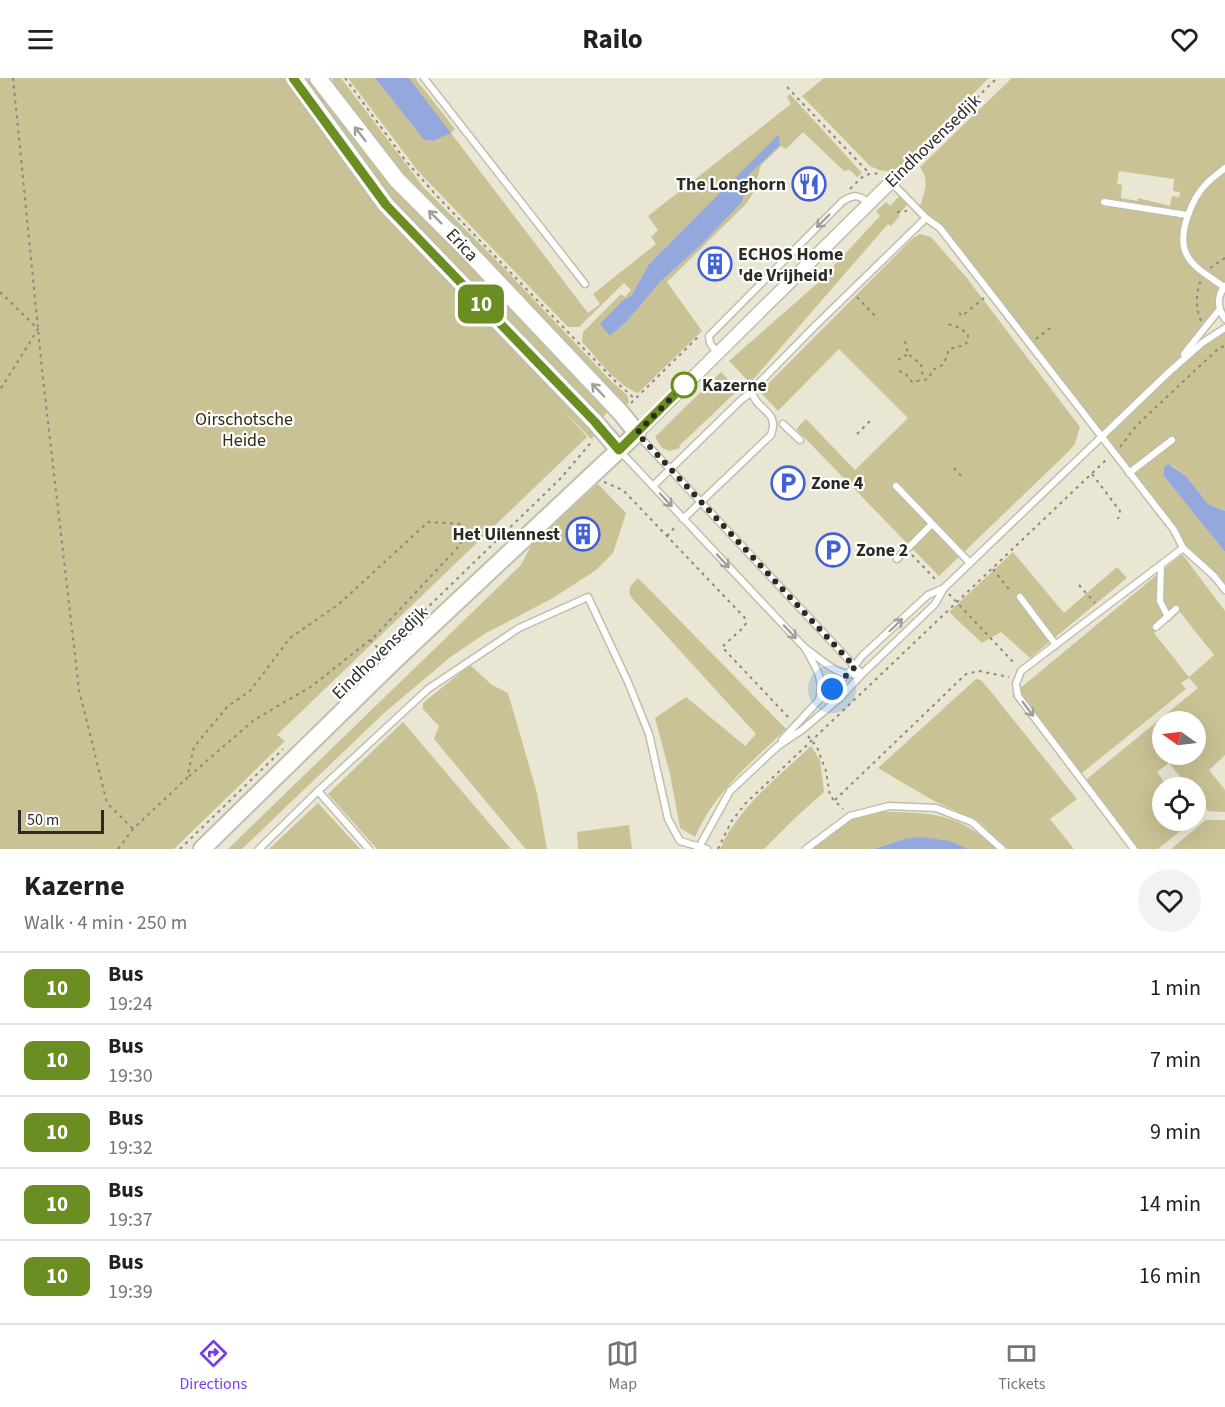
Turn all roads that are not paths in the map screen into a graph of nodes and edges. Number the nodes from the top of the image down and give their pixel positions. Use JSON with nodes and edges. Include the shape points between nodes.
{"nodes":[{"id":1,"x":294,"y":78,"type":"edge"},
{"id":2,"x":318,"y":78,"type":"edge"},
{"id":3,"x":424,"y":78,"type":"edge"},
{"id":4,"x":1225,"y":168,"type":"edge"},
{"id":5,"x":895,"y":178,"type":"joint"},
{"id":6,"x":1104,"y":202,"type":"dead end"},
{"id":7,"x":869,"y":204,"type":"junction"},
{"id":8,"x":1187,"y":215,"type":"junction"},
{"id":9,"x":926,"y":218,"type":"junction"},
{"id":10,"x":585,"y":284,"type":"dead end"},
{"id":11,"x":1224,"y":286,"type":"edge"},
{"id":12,"x":1219,"y":310,"type":"junction"},
{"id":13,"x":1225,"y":319,"type":"edge"},
{"id":14,"x":1225,"y":328,"type":"edge"},
{"id":15,"x":718,"y":354,"type":"junction"},
{"id":16,"x":1168,"y":373,"type":"junction"},
{"id":17,"x":752,"y":392,"type":"junction"},
{"id":18,"x":774,"y":426,"type":"junction"},
{"id":19,"x":637,"y":433,"type":"junction"},
{"id":20,"x":1101,"y":437,"type":"junction"},
{"id":21,"x":800,"y":440,"type":"dead end"},
{"id":22,"x":1172,"y":440,"type":"dead end"},
{"id":23,"x":619,"y":450,"type":"junction"},
{"id":24,"x":669,"y":469,"type":"junction"},
{"id":25,"x":1130,"y":473,"type":"junction"},
{"id":26,"x":653,"y":486,"type":"junction"},
{"id":27,"x":896,"y":486,"type":"dead end"},
{"id":28,"x":702,"y":502,"type":"junction"},
{"id":29,"x":683,"y":519,"type":"junction"},
{"id":30,"x":932,"y":524,"type":"junction"},
{"id":31,"x":1183,"y":548,"type":"junction"},
{"id":32,"x":897,"y":559,"type":"dead end"},
{"id":33,"x":970,"y":563,"type":"junction"},
{"id":34,"x":1161,"y":565,"type":"junction"},
{"id":35,"x":944,"y":588,"type":"junction"},
{"id":36,"x":1225,"y":590,"type":"edge"},
{"id":37,"x":1020,"y":597,"type":"road end"},
{"id":38,"x":1176,"y":609,"type":"dead end"},
{"id":39,"x":1168,"y":617,"type":"junction"},
{"id":40,"x":1156,"y":627,"type":"dead end"},
{"id":41,"x":1054,"y":647,"type":"junction"},
{"id":42,"x":805,"y":648,"type":"junction"},
{"id":43,"x":855,"y":667,"type":"junction"},
{"id":44,"x":848,"y":674,"type":"junction"},
{"id":45,"x":862,"y":674,"type":"junction"},
{"id":46,"x":819,"y":700,"type":"junction"},
{"id":47,"x":778,"y":746,"type":"junction"},
{"id":48,"x":318,"y":791,"type":"junction"},
{"id":49,"x":698,"y":848,"type":"edge"},
{"id":50,"x":202,"y":849,"type":"edge"},
{"id":51,"x":259,"y":849,"type":"edge"},
{"id":52,"x":369,"y":849,"type":"edge"},
{"id":53,"x":706,"y":849,"type":"edge"},
{"id":54,"x":806,"y":849,"type":"edge"},
{"id":55,"x":1002,"y":849,"type":"edge"},
{"id":56,"x":1134,"y":849,"type":"edge"}],
"edges":[{"from":1,"to":23,"type":"street","name":"Erica","via":[[386,205]]},
{"from":19,"to":2,"type":"street","name":"Erica","one_way":true,"via":[[397,180]]},
{"from":3,"to":10,"type":"lane"},
{"from":4,"to":8,"type":"lane","via":[[1206,184]]},
{"from":5,"to":7,"type":"street","name":"Eindhovensedijk"},
{"from":5,"to":9,"type":"lane"},
{"from":6,"to":8,"type":"lane"},
{"from":7,"to":15,"type":"street","name":"Eindhovensedijk"},
{"from":7,"to":15,"type":"lane","one_way":true,"via":[[859,195],[843,201],[709,336]]},
{"from":8,"to":11,"type":"lane","via":[[1183,239],[1189,260]]},
{"from":9,"to":17,"type":"lane"},
{"from":9,"to":20,"type":"lane","via":[[940,228]]},
{"from":11,"to":12,"type":"lane","via":[[1218,300]]},
{"from":12,"to":13,"type":"lane"},
{"from":12,"to":16,"type":"lane"},
{"from":14,"to":16,"type":"lane"},
{"from":15,"to":19,"type":"street","name":"Eindhovensedijk"},
{"from":16,"to":20,"type":"lane"},
{"from":17,"to":18,"type":"lane"},
{"from":17,"to":24,"type":"lane"},
{"from":18,"to":21,"type":"lane","via":[[785,422]]},
{"from":18,"to":28,"type":"lane","via":[[771,435]]},
{"from":19,"to":23,"type":"street","name":"Eindhovensedijk"},
{"from":19,"to":24,"type":"lane"},
{"from":20,"to":25,"type":"lane"},
{"from":20,"to":33,"type":"lane"},
{"from":22,"to":25,"type":"lane"},
{"from":23,"to":26,"type":"lane"},
{"from":23,"to":50,"type":"street","name":"Eindhovensedijk","via":[[395,660]]},
{"from":24,"to":26,"type":"lane"},
{"from":24,"to":28,"type":"lane"},
{"from":25,"to":31,"type":"lane","via":[[1174,530]]},
{"from":26,"to":29,"type":"lane","one_way":true},
{"from":27,"to":30,"type":"lane"},
{"from":28,"to":29,"type":"lane"},
{"from":28,"to":43,"type":"lane"},
{"from":29,"to":42,"type":"lane","one_way":true},
{"from":30,"to":32,"type":"lane"},
{"from":30,"to":33,"type":"lane"},
{"from":31,"to":34,"type":"lane"},
{"from":31,"to":36,"type":"lane"},
{"from":33,"to":35,"type":"lane"},
{"from":34,"to":39,"type":"lane","via":[[1160,601]]},
{"from":34,"to":41,"type":"lane"},
{"from":43,"to":35,"type":"lane","one_way":true,"via":[[927,594]]},
{"from":35,"to":45,"type":"lane","via":[[935,604]]},
{"from":37,"to":41,"type":"lane"},
{"from":38,"to":39,"type":"lane"},
{"from":39,"to":40,"type":"lane"},
{"from":41,"to":56,"type":"lane","one_way":true,"via":[[1021,671],[1016,684],[1018,696]]},
{"from":42,"to":44,"type":"lane","via":[[829,667]]},
{"from":42,"to":46,"type":"lane","via":[[820,676]]},
{"from":43,"to":44,"type":"lane"},
{"from":43,"to":45,"type":"lane"},
{"from":44,"to":45,"type":"lane"},
{"from":44,"to":46,"type":"lane"},
{"from":45,"to":47,"type":"lane","via":[[841,697]]},
{"from":46,"to":47,"type":"lane"},
{"from":47,"to":49,"type":"lane","via":[[730,791]]},
{"from":48,"to":49,"type":"lane","via":[[428,689],[519,628],[588,597],[649,734],[668,819],[680,841]]},
{"from":48,"to":51,"type":"lane"},
{"from":48,"to":52,"type":"lane"},
{"from":49,"to":53,"type":"lane"},
{"from":54,"to":55,"type":"lane","via":[[850,816],[890,806],[936,808],[972,822]]}]}
